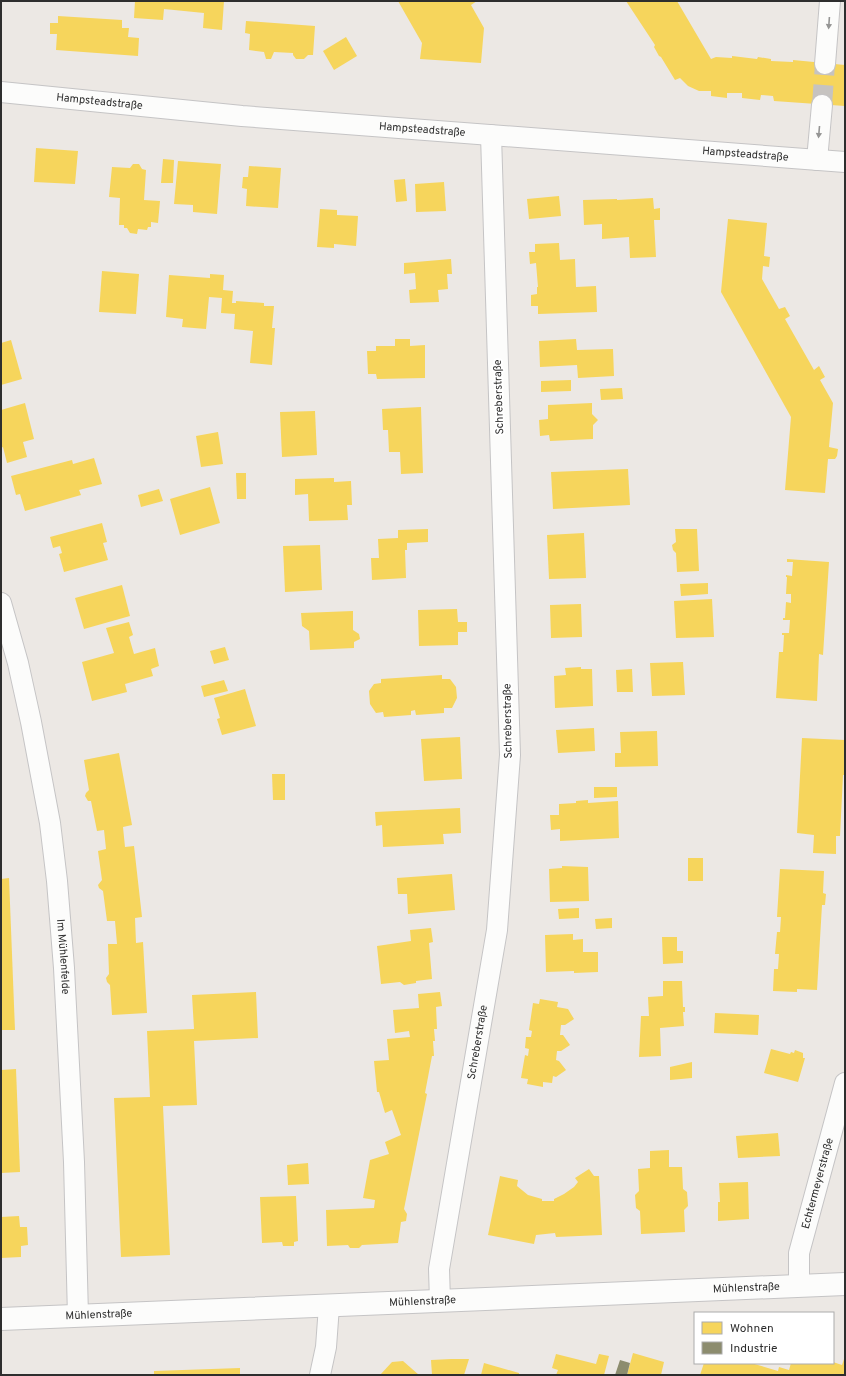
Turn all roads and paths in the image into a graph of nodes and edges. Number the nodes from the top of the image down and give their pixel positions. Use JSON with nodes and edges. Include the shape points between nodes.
{"nodes":[{"id":1,"x":830,"y":1,"type":"edge"},
{"id":2,"x":825,"y":64,"type":"tunnel mouth"},
{"id":3,"x":1,"y":92,"type":"edge"},
{"id":4,"x":822,"y":104,"type":"tunnel mouth"},
{"id":5,"x":491,"y":135,"type":"junction"},
{"id":6,"x":817,"y":160,"type":"junction"},
{"id":7,"x":845,"y":162,"type":"edge"},
{"id":8,"x":1,"y":602,"type":"edge"},
{"id":9,"x":845,"y":1083,"type":"edge"},
{"id":10,"x":845,"y":1284,"type":"edge"},
{"id":11,"x":799,"y":1286,"type":"junction"},
{"id":12,"x":440,"y":1301,"type":"junction"},
{"id":13,"x":329,"y":1306,"type":"junction"},
{"id":14,"x":78,"y":1316,"type":"junction"},
{"id":15,"x":1,"y":1320,"type":"edge"},
{"id":16,"x":320,"y":1375,"type":"edge"}],
"edges":[{"from":1,"to":2,"type":"street","one_way":true},
{"from":3,"to":5,"type":"street","name":"Hampsteadstraße","via":[[242,116]]},
{"from":4,"to":6,"type":"street","one_way":true},
{"from":5,"to":6,"type":"street","name":"Hampsteadstraße"},
{"from":5,"to":12,"type":"street","name":"Schreberstraße","via":[[510,755],[497,930],[439,1269]]},
{"from":6,"to":7,"type":"street","name":"Hampsteadstraße"},
{"from":8,"to":14,"type":"street","name":"Im Mühlenfelde","via":[[31,722],[50,823],[57,881],[74,1162]]},
{"from":9,"to":11,"type":"street","name":"Echtermeyerstraße","via":[[798,1253]]},
{"from":10,"to":11,"type":"street","name":"Mühlenstraße"},
{"from":11,"to":12,"type":"street","name":"Mühlenstraße"},
{"from":12,"to":13,"type":"street","name":"Mühlenstraße"},
{"from":13,"to":14,"type":"street","name":"Mühlenstraße"},
{"from":13,"to":16,"type":"street","via":[[326,1347]]},
{"from":14,"to":15,"type":"street","name":"Mühlenstraße"}]}
